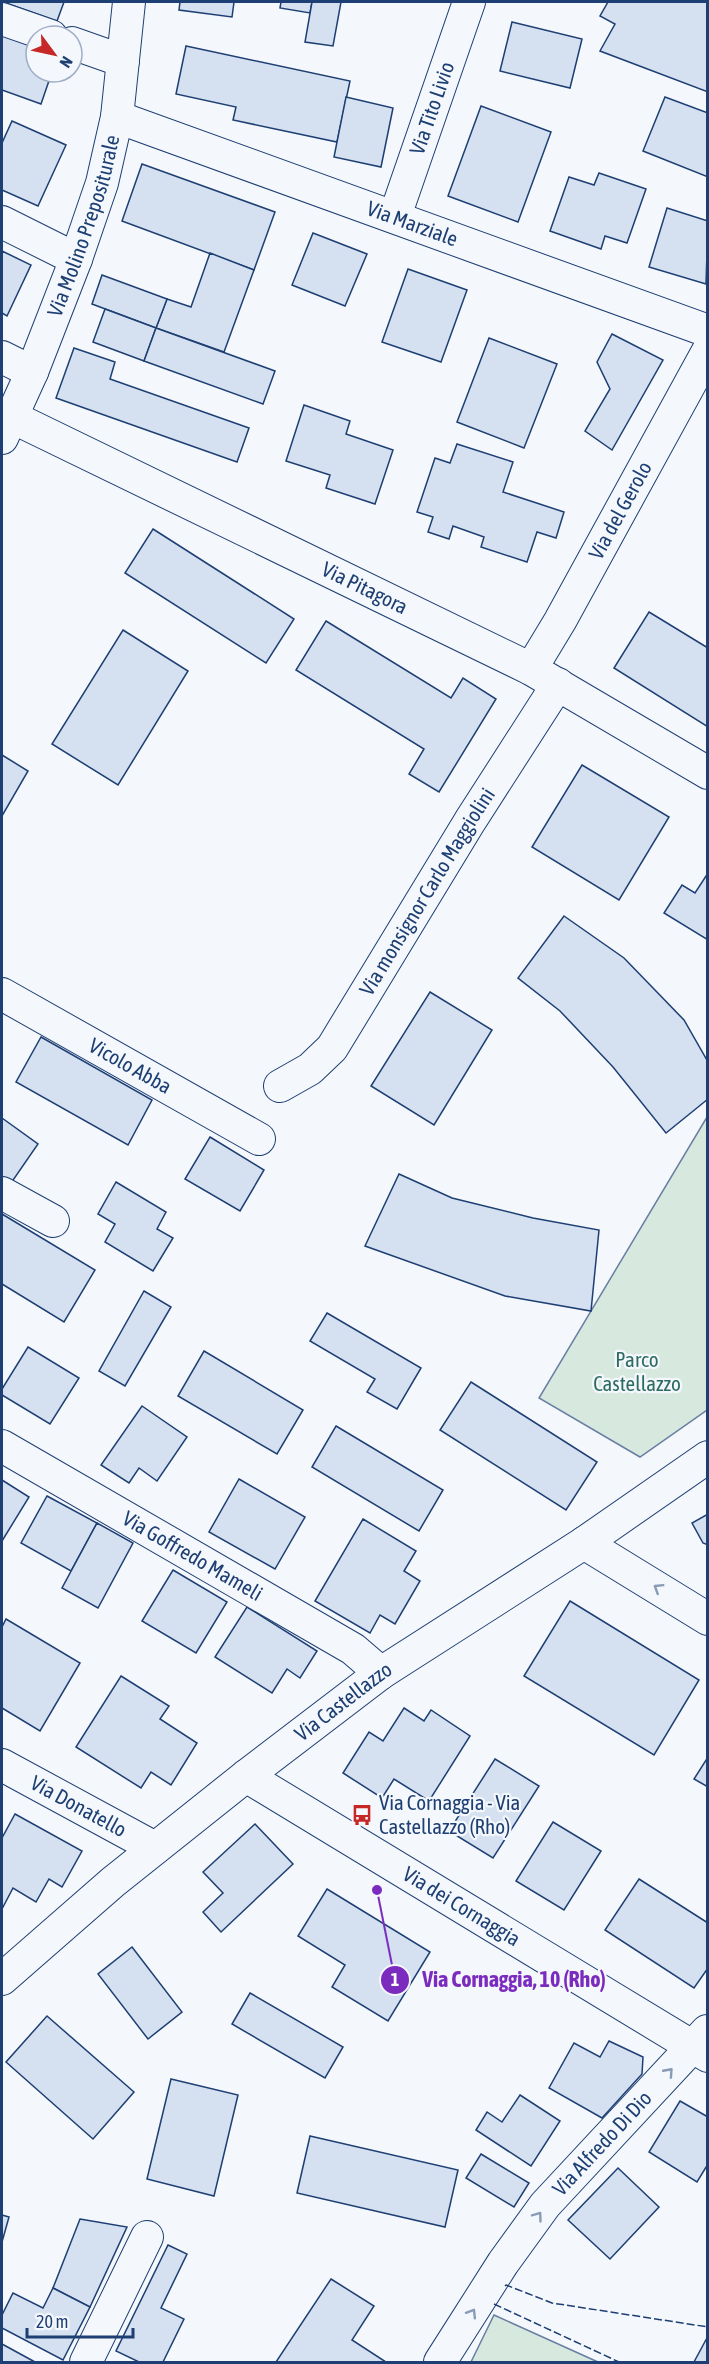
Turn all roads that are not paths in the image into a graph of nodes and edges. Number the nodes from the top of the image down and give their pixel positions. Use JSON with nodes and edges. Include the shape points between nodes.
{"nodes":[{"id":1,"x":129,"y":2,"type":"edge"},
{"id":2,"x":469,"y":2,"type":"edge"},
{"id":3,"x":2,"y":19,"type":"edge"},
{"id":4,"x":24,"y":27,"type":"edge"},
{"id":5,"x":84,"y":48,"type":"edge"},
{"id":6,"x":123,"y":61,"type":"junction"},
{"id":7,"x":117,"y":117,"type":"junction"},
{"id":8,"x":395,"y":216,"type":"junction"},
{"id":9,"x":2,"y":222,"type":"edge"},
{"id":10,"x":76,"y":259,"type":"junction"},
{"id":11,"x":708,"y":332,"type":"edge"},
{"id":12,"x":708,"y":351,"type":"edge"},
{"id":13,"x":2,"y":357,"type":"edge"},
{"id":14,"x":32,"y":372,"type":"junction"},
{"id":15,"x":7,"y":428,"type":"edge"},
{"id":16,"x":531,"y":669,"type":"junction"},
{"id":17,"x":558,"y":684,"type":"junction"},
{"id":18,"x":708,"y":773,"type":"edge"},
{"id":19,"x":2,"y":994,"type":"edge"},
{"id":20,"x":280,"y":1086,"type":"dead end"},
{"id":21,"x":259,"y":1139,"type":"dead end"},
{"id":22,"x":2,"y":1192,"type":"edge"},
{"id":23,"x":54,"y":1221,"type":"dead end"},
{"id":24,"x":2,"y":1446,"type":"edge"},
{"id":25,"x":708,"y":1457,"type":"edge"},
{"id":26,"x":584,"y":1543,"type":"junction"},
{"id":27,"x":708,"y":1619,"type":"edge"},
{"id":28,"x":381,"y":1673,"type":"junction"},
{"id":29,"x":2,"y":1765,"type":"edge"},
{"id":30,"x":246,"y":1776,"type":"junction"},
{"id":31,"x":155,"y":1848,"type":"junction"},
{"id":32,"x":2,"y":1979,"type":"edge"},
{"id":33,"x":703,"y":2044,"type":"edge"},
{"id":34,"x":147,"y":2237,"type":"dead end"},
{"id":35,"x":86,"y":2362,"type":"edge"},
{"id":36,"x":440,"y":2362,"type":"edge"}],
"edges":[{"from":1,"to":6,"type":"street","name":"Via Molino Prepositurale"},
{"from":2,"to":8,"type":"street","name":"Via Tito Livio"},
{"from":3,"to":4,"type":"street"},
{"from":5,"to":6,"type":"street"},
{"from":6,"to":7,"type":"street","name":"Via Molino Prepositurale"},
{"from":7,"to":8,"type":"street","name":"Via Marziale"},
{"from":7,"to":10,"type":"street","name":"Via Molino Prepositurale","via":[[102,183]]},
{"from":8,"to":11,"type":"street","name":"Via Marziale"},
{"from":9,"to":10,"type":"street"},
{"from":10,"to":14,"type":"street","name":"Via Molino Prepositurale"},
{"from":12,"to":16,"type":"street","name":"Via del Gerolo"},
{"from":13,"to":14,"type":"street"},
{"from":14,"to":15,"type":"street","name":"Via Molino Prepositurale"},
{"from":15,"to":16,"type":"street","name":"Via Pitagora"},
{"from":16,"to":17,"type":"street","name":"Via Pitagora"},
{"from":17,"to":18,"type":"street","name":"Via Pitagora"},
{"from":17,"to":20,"type":"street","name":"Via monsignor Carlo Maggiolini","via":[[332,1048],[309,1069]]},
{"from":19,"to":21,"type":"street","name":"Vicolo Abba"},
{"from":22,"to":23,"type":"street"},
{"from":24,"to":28,"type":"street","name":"Via Goffredo Mameli","via":[[352,1649]]},
{"from":25,"to":26,"type":"street","name":"Via Castellazzo"},
{"from":27,"to":26,"type":"street","one_way":true},
{"from":26,"to":28,"type":"street","name":"Via Castellazzo"},
{"from":28,"to":30,"type":"street","name":"Via Castellazzo"},
{"from":29,"to":31,"type":"street","name":"Via Donatello"},
{"from":30,"to":31,"type":"street","name":"Via Castellazzo"},
{"from":30,"to":33,"type":"street","name":"Via dei Cornaggia"},
{"from":31,"to":32,"type":"street","name":"Via Castellazzo"},
{"from":36,"to":33,"type":"street","name":"Via Alfredo Di Dio","one_way":true,"via":[[545,2205]]},
{"from":34,"to":35,"type":"street"}]}
